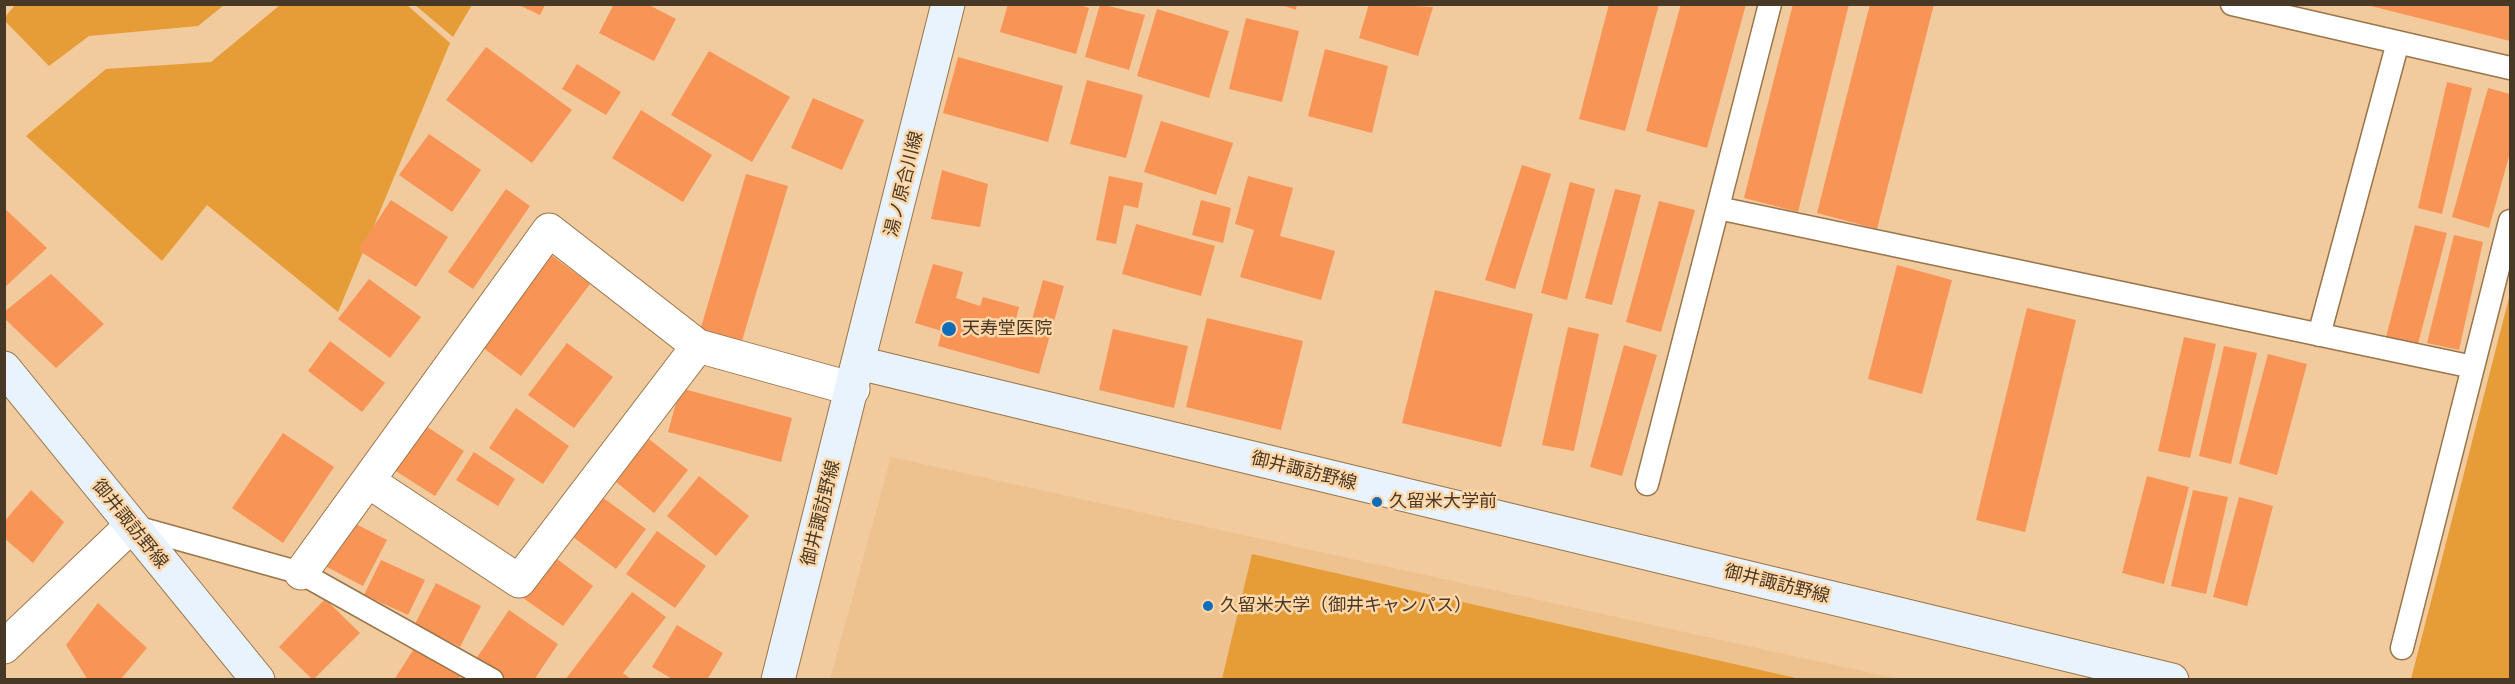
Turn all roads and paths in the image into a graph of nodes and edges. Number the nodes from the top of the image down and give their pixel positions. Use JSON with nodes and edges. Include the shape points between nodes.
{"nodes":[{"id":1,"x":948,"y":4,"type":"edge"},
{"id":2,"x":1770,"y":4,"type":"edge"},
{"id":3,"x":2232,"y":4,"type":"edge"},
{"id":4,"x":2398,"y":42,"type":"junction"},
{"id":5,"x":2511,"y":68,"type":"edge"},
{"id":6,"x":1718,"y":208,"type":"junction"},
{"id":7,"x":2511,"y":221,"type":"edge"},
{"id":8,"x":2319,"y":335,"type":"junction"},
{"id":9,"x":698,"y":346,"type":"junction"},
{"id":10,"x":2473,"y":367,"type":"junction"},
{"id":11,"x":4,"y":368,"type":"edge"},
{"id":12,"x":856,"y":376,"type":"junction"},
{"id":13,"x":368,"y":481,"type":"junction"},
{"id":14,"x":1647,"y":484,"type":"dead end"},
{"id":15,"x":131,"y":525,"type":"junction"},
{"id":16,"x":301,"y":573,"type":"junction"},
{"id":17,"x":4,"y":647,"type":"edge"},
{"id":18,"x":2402,"y":648,"type":"dead end"},
{"id":19,"x":258,"y":680,"type":"edge"},
{"id":20,"x":492,"y":680,"type":"edge"},
{"id":21,"x":778,"y":680,"type":"edge"},
{"id":22,"x":2172,"y":680,"type":"edge"}],
"edges":[{"from":1,"to":12,"type":"main road","name":"湯ノ原合川線"},
{"from":2,"to":6,"type":"lane"},
{"from":3,"to":4,"type":"lane"},
{"from":4,"to":5,"type":"lane"},
{"from":4,"to":8,"type":"lane"},
{"from":6,"to":8,"type":"lane"},
{"from":6,"to":14,"type":"lane"},
{"from":7,"to":10,"type":"lane"},
{"from":8,"to":10,"type":"lane"},
{"from":9,"to":12,"type":"street"},
{"from":9,"to":13,"type":"street","via":[[519,581]]},
{"from":9,"to":13,"type":"street","via":[[549,230]]},
{"from":10,"to":18,"type":"lane"},
{"from":11,"to":15,"type":"main road","name":"御井諏訪野線"},
{"from":12,"to":21,"type":"main road","name":"御井諏訪野線"},
{"from":12,"to":22,"type":"main road","name":"御井諏訪野線"},
{"from":13,"to":16,"type":"street"},
{"from":15,"to":16,"type":"lane"},
{"from":15,"to":17,"type":"street"},
{"from":15,"to":19,"type":"main road","name":"御井諏訪野線"},
{"from":16,"to":20,"type":"lane"}]}
